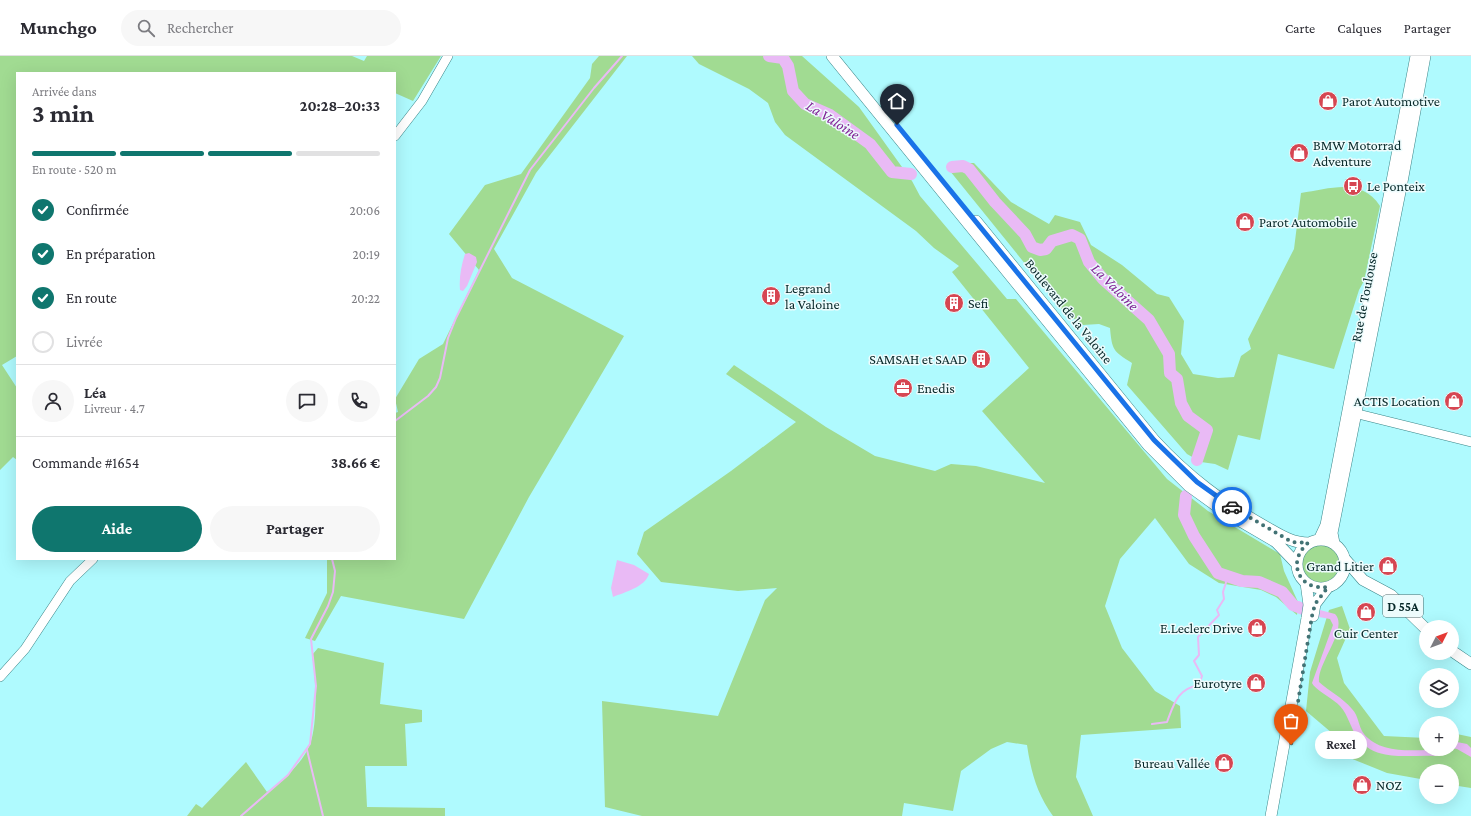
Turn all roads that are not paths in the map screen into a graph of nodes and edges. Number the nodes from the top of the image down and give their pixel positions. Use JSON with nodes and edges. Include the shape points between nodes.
{"nodes":[{"id":1,"x":448,"y":56,"type":"edge"},
{"id":2,"x":832,"y":56,"type":"edge"},
{"id":3,"x":841,"y":56,"type":"edge"},
{"id":4,"x":1416,"y":56,"type":"edge"},
{"id":5,"x":1425,"y":56,"type":"edge"},
{"id":6,"x":396,"y":135,"type":"edge"},
{"id":7,"x":1398,"y":182,"type":"junction"},
{"id":8,"x":1351,"y":412,"type":"junction"},
{"id":9,"x":1471,"y":442,"type":"edge"},
{"id":10,"x":1314,"y":541,"type":"junction"},
{"id":11,"x":1334,"y":543,"type":"junction"},
{"id":12,"x":1344,"y":558,"type":"junction"},
{"id":13,"x":92,"y":560,"type":"edge"},
{"id":14,"x":1297,"y":564,"type":"junction"},
{"id":15,"x":1363,"y":580,"type":"junction"},
{"id":16,"x":1306,"y":583,"type":"junction"},
{"id":17,"x":1333,"y":584,"type":"junction"},
{"id":18,"x":1419,"y":622,"type":"edge"},
{"id":19,"x":1459,"y":656,"type":"edge"},
{"id":20,"x":1471,"y":664,"type":"edge"},
{"id":21,"x":0,"y":677,"type":"edge"},
{"id":22,"x":1271,"y":816,"type":"edge"},
{"id":23,"x":1278,"y":816,"type":"edge"}],
"edges":[{"from":1,"to":6,"type":"street","via":[[422,101]]},
{"from":2,"to":14,"type":"main road","name":"Boulevard de la Valoine","via":[[1153,451],[1189,486],[1225,512],[1276,542]]},
{"from":3,"to":10,"type":"main road","name":"Boulevard de la Valoine","via":[[1173,461],[1229,506],[1292,542]]},
{"from":4,"to":7,"type":"main road","name":"Rue de Toulouse"},
{"from":5,"to":7,"type":"main road","name":"Rue de Toulouse"},
{"from":7,"to":8,"type":"main road","name":"Rue de Toulouse"},
{"from":8,"to":9,"type":"street"},
{"from":8,"to":10,"type":"main road","name":"Rue de Toulouse","via":[[1326,525]]},
{"from":8,"to":11,"type":"main road","name":"Rue de Toulouse","via":[[1332,533]]},
{"from":10,"to":11,"type":"main road"},
{"from":10,"to":14,"type":"main road","name":"Rue de Toulouse","via":[[1300,552]]},
{"from":11,"to":12,"type":"main road"},
{"from":12,"to":15,"type":"main road","number":"D 55A"},
{"from":12,"to":17,"type":"main road","via":[[1344,571]]},
{"from":13,"to":21,"type":"street","via":[[70,581],[25,649]]},
{"from":14,"to":16,"type":"main road","via":[[1299,574]]},
{"from":15,"to":17,"type":"main road"},
{"from":15,"to":18,"type":"main road","number":"D 55A","via":[[1391,595]]},
{"from":16,"to":17,"type":"main road","via":[[1320,588]]},
{"from":16,"to":22,"type":"main road","via":[[1309,605]]},
{"from":17,"to":23,"type":"main road","via":[[1315,604],[1312,616]]},
{"from":19,"to":20,"type":"main road"}]}
